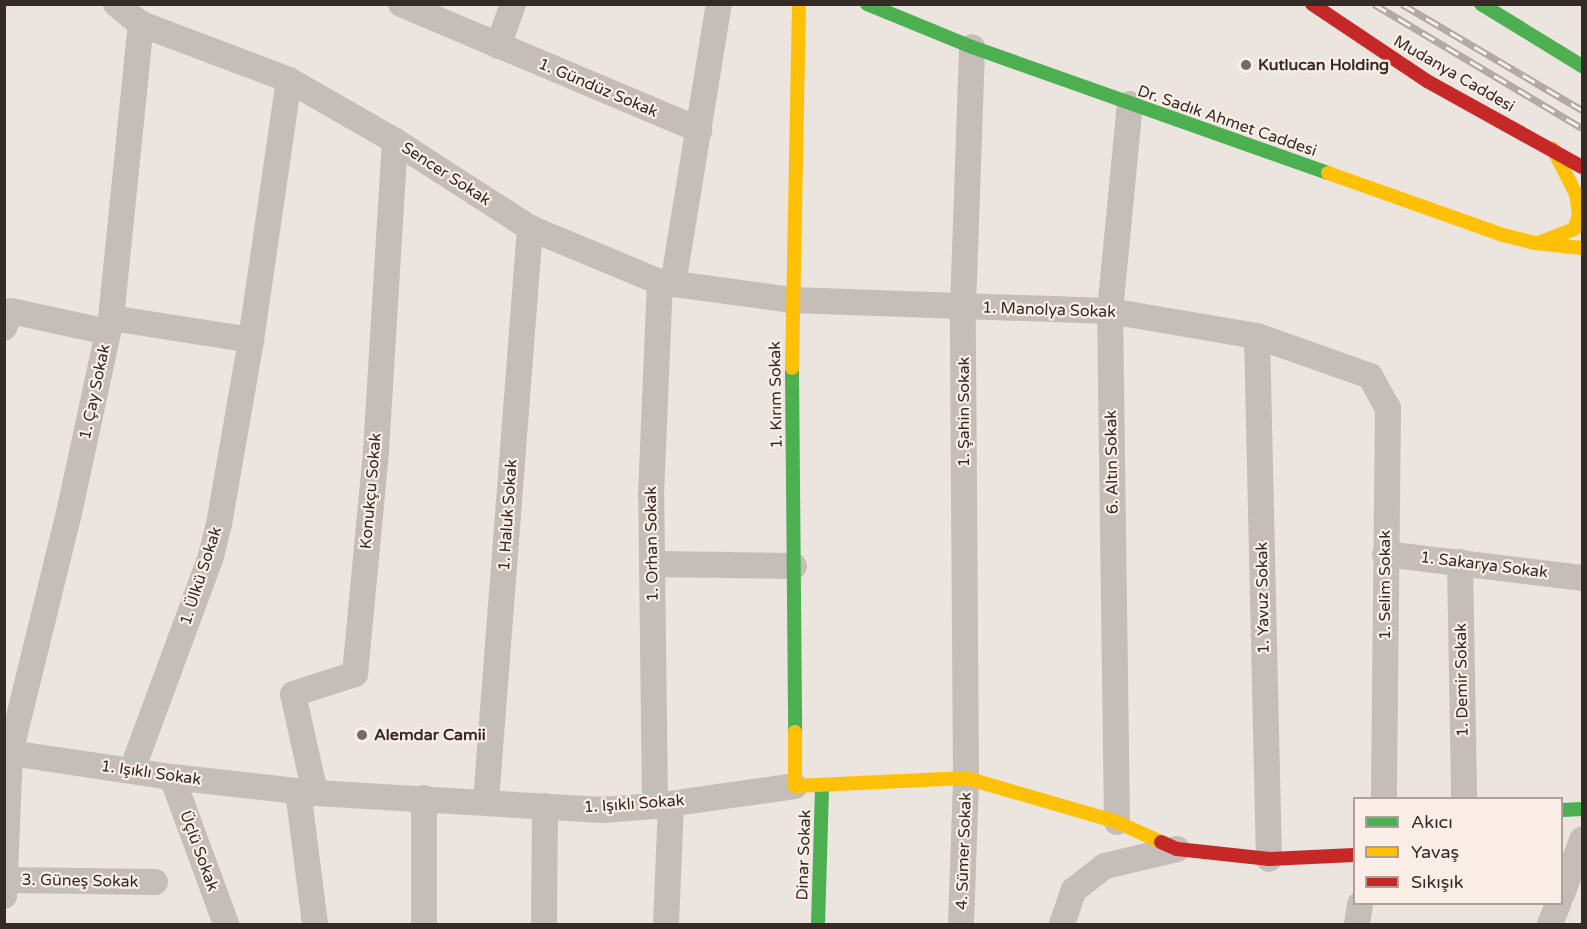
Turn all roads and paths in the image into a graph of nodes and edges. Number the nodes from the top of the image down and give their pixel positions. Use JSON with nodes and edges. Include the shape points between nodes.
{"nodes":[{"id":1,"x":116,"y":4,"type":"edge"},
{"id":2,"x":401,"y":4,"type":"edge"},
{"id":3,"x":513,"y":4,"type":"edge"},
{"id":4,"x":719,"y":4,"type":"edge"},
{"id":5,"x":799,"y":4,"type":"edge"},
{"id":6,"x":867,"y":4,"type":"edge"},
{"id":7,"x":1312,"y":4,"type":"edge"},
{"id":8,"x":1481,"y":4,"type":"edge"},
{"id":9,"x":141,"y":24,"type":"junction"},
{"id":10,"x":498,"y":46,"type":"junction"},
{"id":11,"x":972,"y":47,"type":"junction"},
{"id":12,"x":1582,"y":66,"type":"edge"},
{"id":13,"x":289,"y":80,"type":"junction"},
{"id":14,"x":1130,"y":104,"type":"junction"},
{"id":15,"x":699,"y":130,"type":"junction"},
{"id":16,"x":395,"y":141,"type":"junction"},
{"id":17,"x":1553,"y":149,"type":"junction"},
{"id":18,"x":1582,"y":167,"type":"edge"},
{"id":19,"x":530,"y":228,"type":"junction"},
{"id":20,"x":1536,"y":243,"type":"junction"},
{"id":21,"x":1582,"y":248,"type":"edge"},
{"id":22,"x":666,"y":283,"type":"junction"},
{"id":23,"x":792,"y":300,"type":"junction"},
{"id":24,"x":963,"y":308,"type":"junction"},
{"id":25,"x":1110,"y":311,"type":"junction"},
{"id":26,"x":109,"y":325,"type":"junction"},
{"id":27,"x":4,"y":328,"type":"edge"},
{"id":28,"x":1257,"y":336,"type":"junction"},
{"id":29,"x":251,"y":340,"type":"junction"},
{"id":30,"x":1370,"y":376,"type":"joint"},
{"id":31,"x":1385,"y":554,"type":"junction"},
{"id":32,"x":1460,"y":562,"type":"junction"},
{"id":33,"x":652,"y":564,"type":"junction"},
{"id":34,"x":795,"y":566,"type":"junction"},
{"id":35,"x":1582,"y":578,"type":"edge"},
{"id":36,"x":7,"y":753,"type":"edge"},
{"id":37,"x":132,"y":770,"type":"junction"},
{"id":38,"x":172,"y":777,"type":"junction"},
{"id":39,"x":966,"y":778,"type":"junction"},
{"id":40,"x":795,"y":786,"type":"junction"},
{"id":41,"x":822,"y":786,"type":"junction"},
{"id":42,"x":306,"y":792,"type":"junction"},
{"id":43,"x":1384,"y":797,"type":"edge"},
{"id":44,"x":1464,"y":797,"type":"edge"},
{"id":45,"x":424,"y":798,"type":"junction"},
{"id":46,"x":486,"y":801,"type":"junction"},
{"id":47,"x":663,"y":805,"type":"junction"},
{"id":48,"x":545,"y":806,"type":"junction"},
{"id":49,"x":1582,"y":809,"type":"edge"},
{"id":50,"x":1563,"y":810,"type":"edge"},
{"id":51,"x":1117,"y":822,"type":"junction"},
{"id":52,"x":1582,"y":840,"type":"edge"},
{"id":53,"x":1177,"y":849,"type":"junction"},
{"id":54,"x":1353,"y":855,"type":"edge"},
{"id":55,"x":1269,"y":859,"type":"junction"},
{"id":56,"x":155,"y":882,"type":"dead end"},
{"id":57,"x":5,"y":888,"type":"edge"},
{"id":58,"x":1563,"y":891,"type":"edge"},
{"id":59,"x":1360,"y":905,"type":"edge"},
{"id":60,"x":1557,"y":905,"type":"edge"},
{"id":61,"x":226,"y":924,"type":"edge"},
{"id":62,"x":315,"y":924,"type":"edge"},
{"id":63,"x":424,"y":924,"type":"edge"},
{"id":64,"x":544,"y":924,"type":"edge"},
{"id":65,"x":666,"y":924,"type":"edge"},
{"id":66,"x":818,"y":924,"type":"edge"},
{"id":67,"x":961,"y":924,"type":"edge"},
{"id":68,"x":1062,"y":924,"type":"edge"},
{"id":69,"x":1357,"y":924,"type":"edge"},
{"id":70,"x":1550,"y":924,"type":"edge"}],
"edges":[{"from":1,"to":9,"type":"street","name":"Sencer Sokak"},
{"from":2,"to":10,"type":"street","name":"1. Gündüz Sokak"},
{"from":3,"to":10,"type":"street"},
{"from":4,"to":15,"type":"street","name":"1. Orhan Sokak"},
{"from":5,"to":23,"type":"main road","name":"1. Kırım Sokak"},
{"from":6,"to":11,"type":"main road","name":"Dr. Sadık Ahmet Caddesi"},
{"from":7,"to":17,"type":"main road","name":"Mudanya Caddesi","via":[[1427,81]]},
{"from":8,"to":12,"type":"main road"},
{"from":9,"to":13,"type":"street","name":"Sencer Sokak"},
{"from":9,"to":26,"type":"street","name":"1. Çay Sokak"},
{"from":10,"to":15,"type":"street","name":"1. Gündüz Sokak"},
{"from":11,"to":14,"type":"main road","name":"Dr. Sadık Ahmet Caddesi"},
{"from":11,"to":24,"type":"street","name":"1. Şahin Sokak"},
{"from":13,"to":16,"type":"street","name":"Sencer Sokak"},
{"from":13,"to":29,"type":"street","name":"1. Ülkü Sokak"},
{"from":14,"to":20,"type":"main road","name":"Dr. Sadık Ahmet Caddesi"},
{"from":14,"to":25,"type":"street","name":"6. Altın Sokak"},
{"from":15,"to":22,"type":"street","name":"1. Orhan Sokak"},
{"from":16,"to":19,"type":"street","name":"Sencer Sokak"},
{"from":16,"to":42,"type":"street","name":"Konukçu Sokak","via":[[375,451],[355,674],[293,693]]},
{"from":17,"to":18,"type":"main road","name":"Mudanya Caddesi"},
{"from":17,"to":20,"type":"main road","via":[[1576,194],[1579,215],[1574,229]]},
{"from":19,"to":22,"type":"street","name":"Sencer Sokak"},
{"from":19,"to":46,"type":"street","name":"1. Haluk Sokak"},
{"from":20,"to":21,"type":"main road","name":"Dr. Sadık Ahmet Caddesi"},
{"from":22,"to":23,"type":"street","name":"Sencer Sokak"},
{"from":22,"to":33,"type":"street","name":"1. Orhan Sokak","via":[[651,495]]},
{"from":23,"to":24,"type":"street","name":"1. Manolya Sokak"},
{"from":23,"to":34,"type":"main road","name":"1. Kırım Sokak"},
{"from":24,"to":25,"type":"street","name":"1. Manolya Sokak"},
{"from":24,"to":39,"type":"street","name":"1. Şahin Sokak"},
{"from":25,"to":28,"type":"street","name":"1. Manolya Sokak"},
{"from":25,"to":51,"type":"street","name":"6. Altın Sokak"},
{"from":26,"to":27,"type":"street","via":[[11,311]]},
{"from":26,"to":29,"type":"street"},
{"from":26,"to":36,"type":"street","name":"1. Çay Sokak","via":[[69,513]]},
{"from":28,"to":30,"type":"street","name":"1. Manolya Sokak"},
{"from":28,"to":55,"type":"street","name":"1. Yavuz Sokak"},
{"from":29,"to":37,"type":"street","name":"1. Ülkü Sokak","via":[[212,556]]},
{"from":30,"to":31,"type":"street","name":"1. Selim Sokak","via":[[1388,408]]},
{"from":31,"to":32,"type":"street","name":"1. Sakarya Sokak"},
{"from":31,"to":43,"type":"street","name":"1. Selim Sokak"},
{"from":32,"to":35,"type":"street","name":"1. Sakarya Sokak"},
{"from":32,"to":44,"type":"street","name":"1. Demir Sokak"},
{"from":33,"to":34,"type":"street"},
{"from":33,"to":47,"type":"street","name":"1. Orhan Sokak"},
{"from":34,"to":40,"type":"main road","name":"1. Kırım Sokak"},
{"from":36,"to":37,"type":"street","name":"1. Işıklı Sokak"},
{"from":36,"to":57,"type":"street","name":"3. Güneş Sokak"},
{"from":37,"to":38,"type":"street","name":"1. Işıklı Sokak"},
{"from":38,"to":42,"type":"street","name":"1. Işıklı Sokak"},
{"from":38,"to":61,"type":"street","name":"Üçlü Sokak"},
{"from":39,"to":41,"type":"main road","name":"1. Işıklı Sokak"},
{"from":39,"to":51,"type":"main road","name":"1. Işıklı Sokak"},
{"from":39,"to":67,"type":"street","name":"4. Sümer Sokak"},
{"from":40,"to":41,"type":"main road","name":"1. Işıklı Sokak"},
{"from":40,"to":47,"type":"street","name":"1. Işıklı Sokak"},
{"from":41,"to":66,"type":"main road","name":"Dinar Sokak"},
{"from":42,"to":45,"type":"street","name":"1. Işıklı Sokak"},
{"from":42,"to":62,"type":"street"},
{"from":45,"to":46,"type":"street","name":"1. Işıklı Sokak"},
{"from":45,"to":63,"type":"street"},
{"from":46,"to":48,"type":"street","name":"1. Işıklı Sokak"},
{"from":47,"to":48,"type":"street","name":"1. Işıklı Sokak","via":[[602,810]]},
{"from":47,"to":65,"type":"street","name":"1. Orhan Sokak"},
{"from":48,"to":64,"type":"street"},
{"from":49,"to":50,"type":"main road"},
{"from":51,"to":53,"type":"main road","name":"1. Işıklı Sokak"},
{"from":52,"to":58,"type":"street"},
{"from":53,"to":55,"type":"main road","name":"1. Işıklı Sokak"},
{"from":53,"to":68,"type":"street","name":"1. Işıklı Sokak","via":[[1105,866],[1074,890]]},
{"from":54,"to":55,"type":"main road","name":"1. Işıklı Sokak"},
{"from":56,"to":57,"type":"street","name":"3. Güneş Sokak"},
{"from":59,"to":69,"type":"street"},
{"from":60,"to":70,"type":"street"}]}
